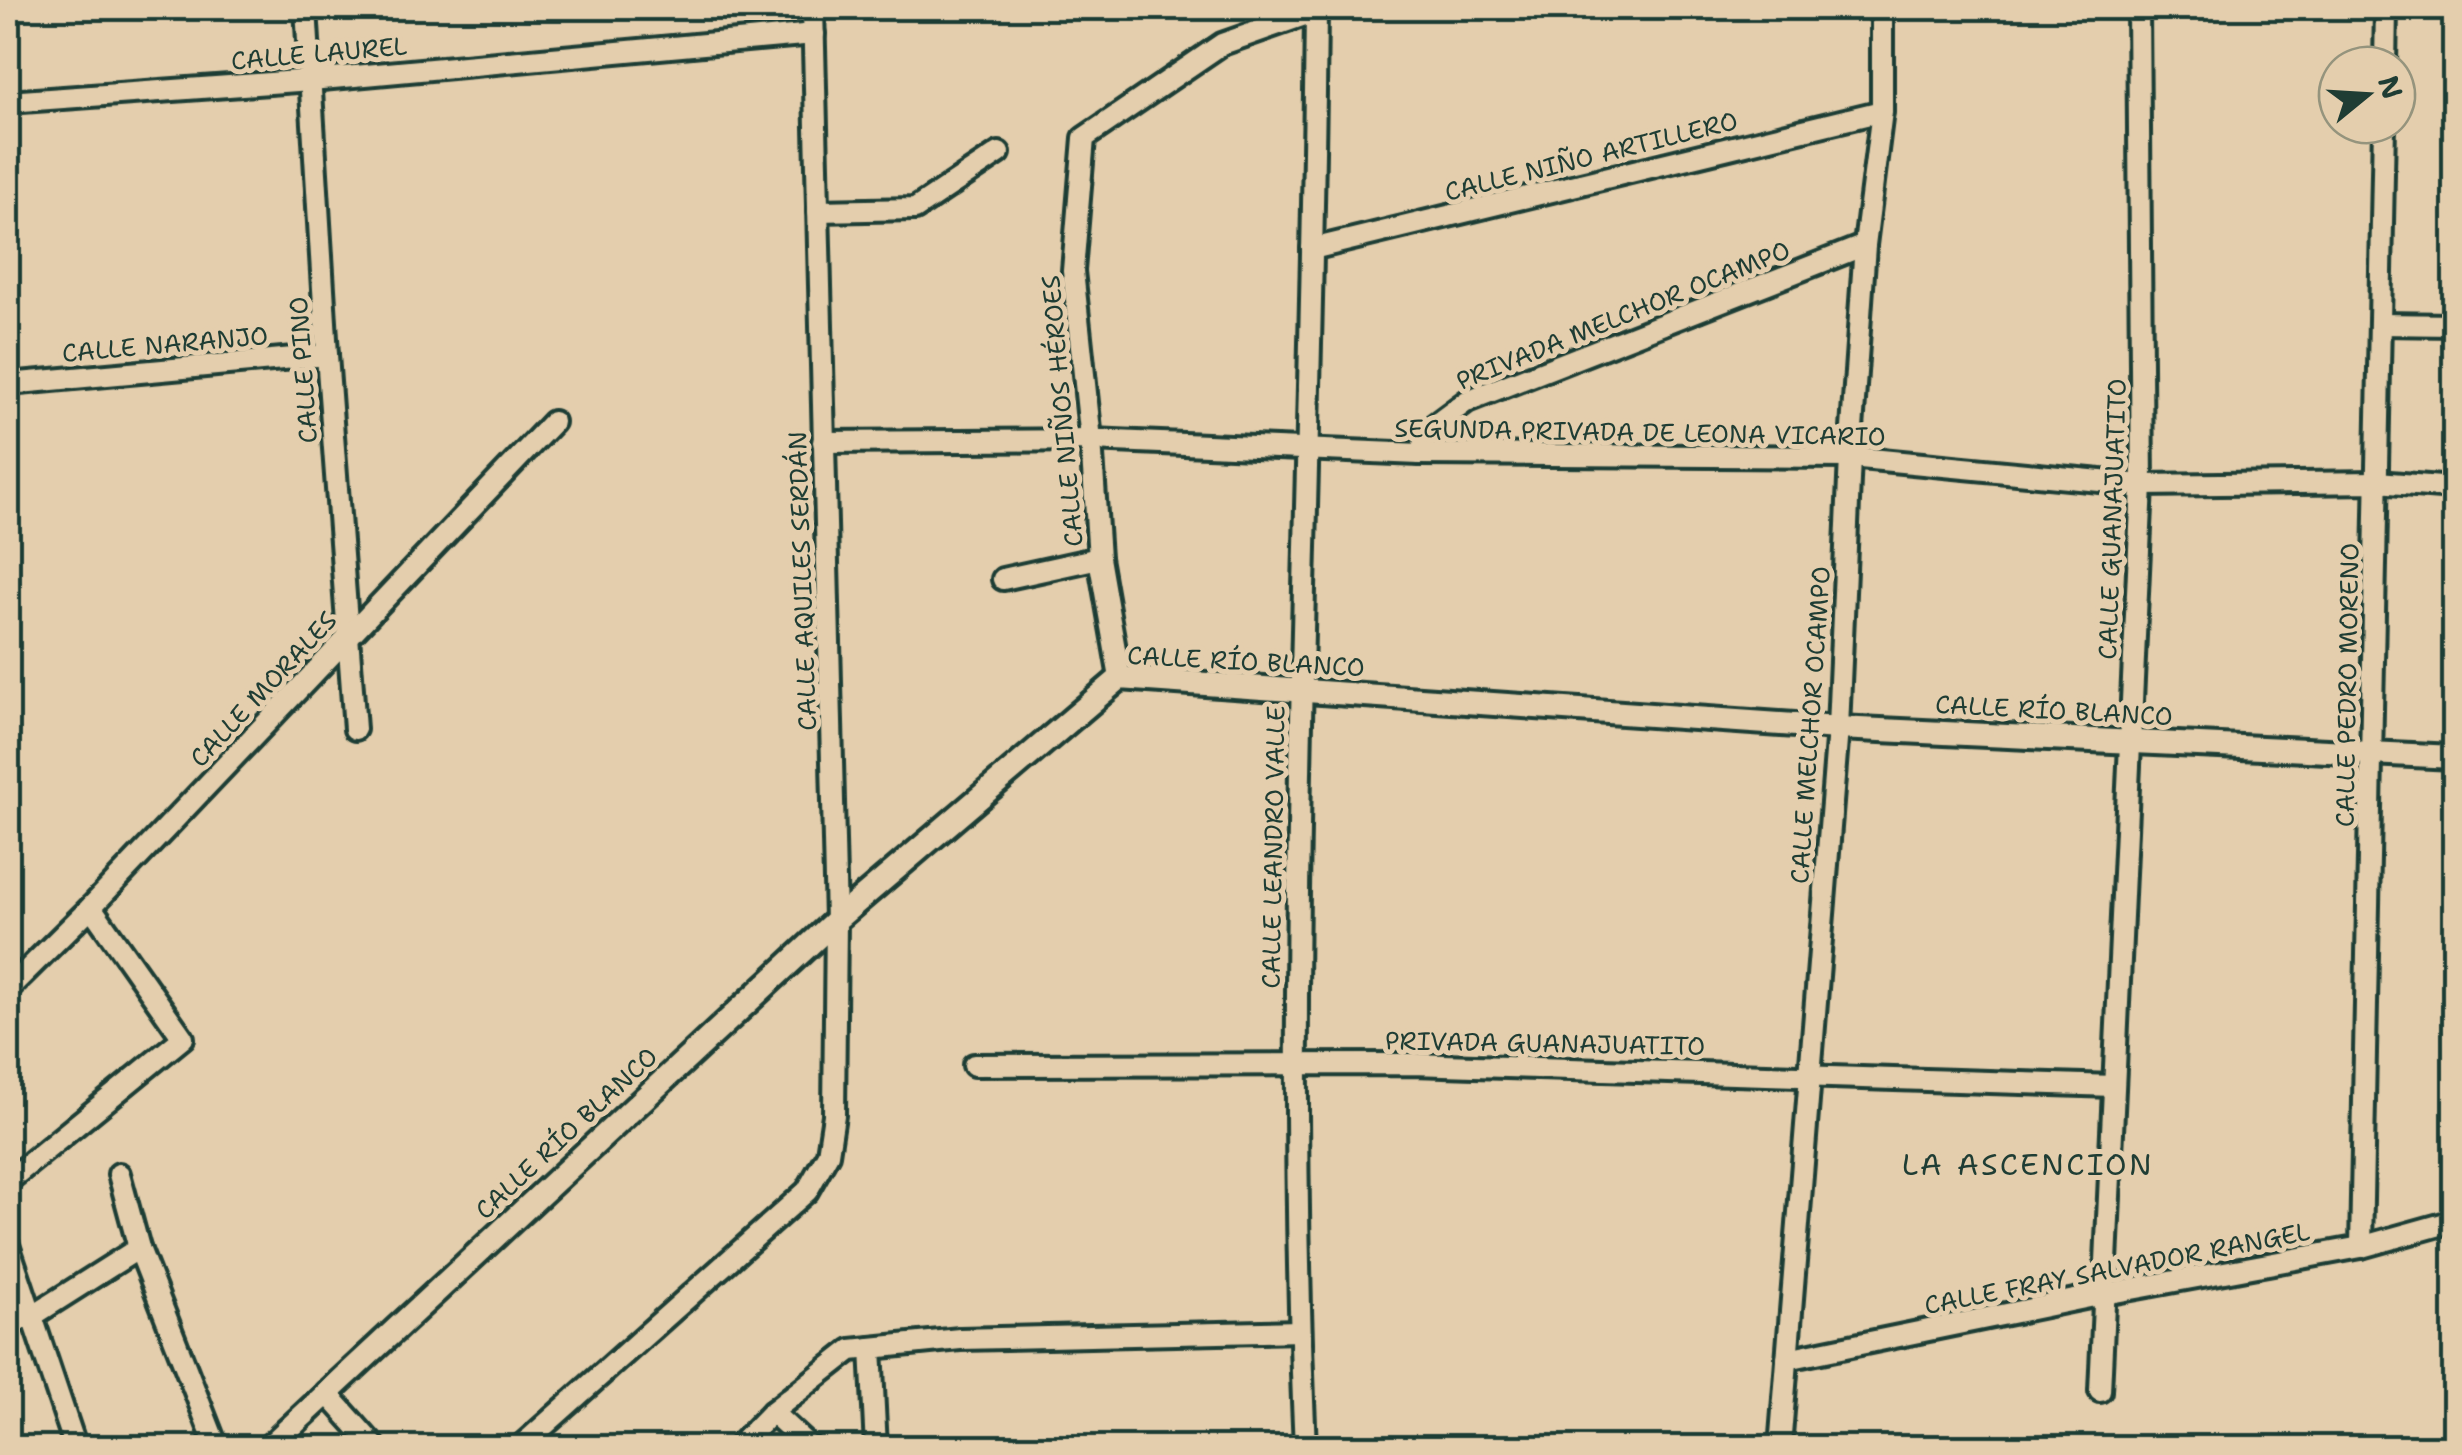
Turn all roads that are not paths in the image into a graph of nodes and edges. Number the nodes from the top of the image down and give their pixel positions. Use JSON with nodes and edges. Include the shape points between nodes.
{"nodes":[{"id":1,"x":306,"y":8,"type":"edge"},
{"id":2,"x":814,"y":8,"type":"edge"},
{"id":3,"x":1876,"y":8,"type":"edge"},
{"id":4,"x":2138,"y":8,"type":"edge"},
{"id":5,"x":2386,"y":8,"type":"edge"},
{"id":6,"x":1316,"y":9,"type":"edge"},
{"id":7,"x":814,"y":34,"type":"junction"},
{"id":8,"x":2385,"y":45,"type":"edge"},
{"id":9,"x":310,"y":80,"type":"junction"},
{"id":10,"x":8,"y":102,"type":"edge"},
{"id":11,"x":1882,"y":111,"type":"junction"},
{"id":12,"x":2384,"y":145,"type":"edge"},
{"id":13,"x":999,"y":153,"type":"dead end"},
{"id":14,"x":818,"y":211,"type":"junction"},
{"id":15,"x":1865,"y":244,"type":"junction"},
{"id":16,"x":1312,"y":249,"type":"junction"},
{"id":17,"x":2380,"y":324,"type":"junction"},
{"id":18,"x":2454,"y":326,"type":"edge"},
{"id":19,"x":327,"y":354,"type":"junction"},
{"id":20,"x":8,"y":384,"type":"edge"},
{"id":21,"x":554,"y":422,"type":"dead end"},
{"id":22,"x":1091,"y":440,"type":"junction"},
{"id":23,"x":822,"y":442,"type":"junction"},
{"id":24,"x":1308,"y":449,"type":"junction"},
{"id":25,"x":1420,"y":454,"type":"junction"},
{"id":26,"x":1850,"y":457,"type":"junction"},
{"id":27,"x":2377,"y":482,"type":"junction"},
{"id":28,"x":2142,"y":486,"type":"junction"},
{"id":29,"x":2454,"y":488,"type":"edge"},
{"id":30,"x":1099,"y":558,"type":"junction"},
{"id":31,"x":1003,"y":579,"type":"dead end"},
{"id":32,"x":346,"y":637,"type":"junction"},
{"id":33,"x":1120,"y":678,"type":"junction"},
{"id":34,"x":1300,"y":689,"type":"junction"},
{"id":35,"x":1838,"y":728,"type":"junction"},
{"id":36,"x":355,"y":729,"type":"dead end"},
{"id":37,"x":2129,"y":741,"type":"junction"},
{"id":38,"x":2370,"y":754,"type":"junction"},
{"id":39,"x":2454,"y":757,"type":"edge"},
{"id":40,"x":91,"y":906,"type":"junction"},
{"id":41,"x":836,"y":920,"type":"junction"},
{"id":42,"x":8,"y":988,"type":"edge"},
{"id":43,"x":1296,"y":1064,"type":"junction"},
{"id":44,"x":974,"y":1066,"type":"dead end"},
{"id":45,"x":1810,"y":1074,"type":"junction"},
{"id":46,"x":2114,"y":1086,"type":"junction"},
{"id":47,"x":119,"y":1174,"type":"dead end"},
{"id":48,"x":8,"y":1182,"type":"edge"},
{"id":49,"x":2454,"y":1221,"type":"edge"},
{"id":50,"x":8,"y":1245,"type":"edge"},
{"id":51,"x":2361,"y":1246,"type":"junction"},
{"id":52,"x":139,"y":1248,"type":"junction"},
{"id":53,"x":2104,"y":1294,"type":"junction"},
{"id":54,"x":32,"y":1316,"type":"junction"},
{"id":55,"x":8,"y":1322,"type":"edge"},
{"id":56,"x":1300,"y":1332,"type":"junction"},
{"id":57,"x":871,"y":1348,"type":"junction"},
{"id":58,"x":1787,"y":1359,"type":"junction"},
{"id":59,"x":2100,"y":1391,"type":"dead end"},
{"id":60,"x":326,"y":1392,"type":"junction"},
{"id":61,"x":772,"y":1412,"type":"junction"},
{"id":62,"x":276,"y":1445,"type":"edge"},
{"id":63,"x":76,"y":1448,"type":"edge"},
{"id":64,"x":218,"y":1448,"type":"edge"},
{"id":65,"x":376,"y":1448,"type":"edge"},
{"id":66,"x":518,"y":1448,"type":"edge"},
{"id":67,"x":738,"y":1448,"type":"edge"},
{"id":68,"x":811,"y":1448,"type":"edge"},
{"id":69,"x":876,"y":1448,"type":"edge"},
{"id":70,"x":1305,"y":1448,"type":"edge"},
{"id":71,"x":1780,"y":1448,"type":"edge"}],
"edges":[{"from":1,"to":9,"type":"street","name":"CALLE PINO"},
{"from":2,"to":7,"type":"street","name":"CALLE AQUILES SERDÁN"},
{"from":3,"to":11,"type":"street","name":"CALLE MELCHOR OCAMPO","via":[[1882,20]]},
{"from":4,"to":28,"type":"street","name":"CALLE GUANAJUATITO"},
{"from":5,"to":8,"type":"street"},
{"from":6,"to":16,"type":"street","name":"CALLE LEANDRO VALLE"},
{"from":6,"to":22,"type":"street","name":"CALLE NIÑOS HÉROES","via":[[1222,44],[1084,138],[1073,271]]},
{"from":7,"to":9,"type":"street","name":"CALLE LAUREL"},
{"from":7,"to":14,"type":"street","name":"CALLE AQUILES SERDÁN"},
{"from":9,"to":10,"type":"street","name":"CALLE LAUREL"},
{"from":9,"to":19,"type":"street","name":"CALLE PINO"},
{"from":11,"to":15,"type":"street","name":"CALLE MELCHOR OCAMPO"},
{"from":11,"to":16,"type":"street","name":"CALLE NIÑO ARTILLERO"},
{"from":12,"to":17,"type":"street","name":"CALLE PEDRO MORENO"},
{"from":13,"to":14,"type":"street","via":[[915,210]]},
{"from":14,"to":23,"type":"street","name":"CALLE AQUILES SERDÁN"},
{"from":15,"to":25,"type":"street","name":"PRIVADA MELCHOR OCAMPO","via":[[1467,401],[1428,430]]},
{"from":15,"to":26,"type":"street","name":"CALLE MELCHOR OCAMPO"},
{"from":16,"to":24,"type":"street","name":"CALLE LEANDRO VALLE"},
{"from":17,"to":18,"type":"street"},
{"from":17,"to":27,"type":"street","name":"CALLE PEDRO MORENO"},
{"from":19,"to":20,"type":"street","name":"CALLE NARANJO"},
{"from":19,"to":32,"type":"street","name":"CALLE PINO"},
{"from":21,"to":32,"type":"street","name":"CALLE MORALES"},
{"from":22,"to":23,"type":"street","name":"SEGUNDA PRIVADA DE LEONA VICARIO"},
{"from":22,"to":24,"type":"street","name":"SEGUNDA PRIVADA DE LEONA VICARIO"},
{"from":22,"to":30,"type":"street","name":"CALLE NIÑOS HÉROES"},
{"from":23,"to":41,"type":"street","name":"CALLE AQUILES SERDÁN"},
{"from":24,"to":25,"type":"street","name":"SEGUNDA PRIVADA DE LEONA VICARIO"},
{"from":24,"to":34,"type":"street","name":"CALLE LEANDRO VALLE"},
{"from":25,"to":26,"type":"street","name":"SEGUNDA PRIVADA DE LEONA VICARIO"},
{"from":26,"to":28,"type":"street","name":"SEGUNDA PRIVADA DE LEONA VICARIO"},
{"from":26,"to":35,"type":"street","name":"CALLE MELCHOR OCAMPO"},
{"from":27,"to":28,"type":"street","name":"SEGUNDA PRIVADA DE LEONA VICARIO"},
{"from":27,"to":29,"type":"street","name":"SEGUNDA PRIVADA DE LEONA VICARIO"},
{"from":27,"to":38,"type":"street","name":"CALLE PEDRO MORENO"},
{"from":28,"to":37,"type":"street","name":"CALLE GUANAJUATITO"},
{"from":30,"to":31,"type":"street"},
{"from":30,"to":33,"type":"street","name":"CALLE NIÑOS HÉROES"},
{"from":32,"to":36,"type":"street","name":"CALLE PINO"},
{"from":32,"to":40,"type":"street","name":"CALLE MORALES"},
{"from":33,"to":34,"type":"street","name":"CALLE RÍO BLANCO"},
{"from":33,"to":41,"type":"street","name":"CALLE RÍO BLANCO"},
{"from":34,"to":35,"type":"street","name":"CALLE RÍO BLANCO"},
{"from":34,"to":43,"type":"street","name":"CALLE LEANDRO VALLE"},
{"from":35,"to":37,"type":"street","name":"CALLE RÍO BLANCO"},
{"from":35,"to":45,"type":"street","name":"CALLE MELCHOR OCAMPO"},
{"from":37,"to":38,"type":"street","name":"CALLE RÍO BLANCO"},
{"from":37,"to":46,"type":"street","name":"CALLE GUANAJUATITO"},
{"from":38,"to":39,"type":"street","name":"CALLE RÍO BLANCO"},
{"from":38,"to":51,"type":"street","name":"CALLE PEDRO MORENO"},
{"from":40,"to":42,"type":"street","name":"CALLE MORALES"},
{"from":40,"to":48,"type":"street","via":[[183,1038]]},
{"from":41,"to":60,"type":"street","name":"CALLE RÍO BLANCO"},
{"from":41,"to":66,"type":"street","name":"CALLE AQUILES SERDÁN","via":[[834,1115],[828,1154],[807,1191]]},
{"from":43,"to":44,"type":"street","name":"PRIVADA GUANAJUATITO"},
{"from":43,"to":45,"type":"street","name":"PRIVADA GUANAJUATITO"},
{"from":43,"to":56,"type":"street","name":"CALLE LEANDRO VALLE"},
{"from":45,"to":46,"type":"street","name":"PRIVADA GUANAJUATITO"},
{"from":45,"to":58,"type":"street","name":"CALLE MELCHOR OCAMPO"},
{"from":46,"to":53,"type":"street","name":"CALLE GUANAJUATITO"},
{"from":47,"to":52,"type":"street"},
{"from":49,"to":51,"type":"street","name":"CALLE FRAY SALVADOR RANGEL"},
{"from":50,"to":54,"type":"street"},
{"from":51,"to":53,"type":"street","name":"CALLE FRAY SALVADOR RANGEL"},
{"from":52,"to":54,"type":"street"},
{"from":52,"to":64,"type":"street"},
{"from":53,"to":58,"type":"street","name":"CALLE FRAY SALVADOR RANGEL"},
{"from":53,"to":59,"type":"street","name":"CALLE GUANAJUATITO"},
{"from":54,"to":55,"type":"street"},
{"from":54,"to":63,"type":"street"},
{"from":56,"to":57,"type":"street","via":[[960,1339]]},
{"from":56,"to":70,"type":"street","name":"CALLE LEANDRO VALLE"},
{"from":57,"to":61,"type":"street","via":[[851,1350]]},
{"from":57,"to":69,"type":"street"},
{"from":58,"to":71,"type":"street","name":"CALLE MELCHOR OCAMPO"},
{"from":60,"to":62,"type":"street","name":"CALLE RÍO BLANCO"},
{"from":60,"to":65,"type":"street"},
{"from":61,"to":67,"type":"street"},
{"from":61,"to":68,"type":"street"}]}
